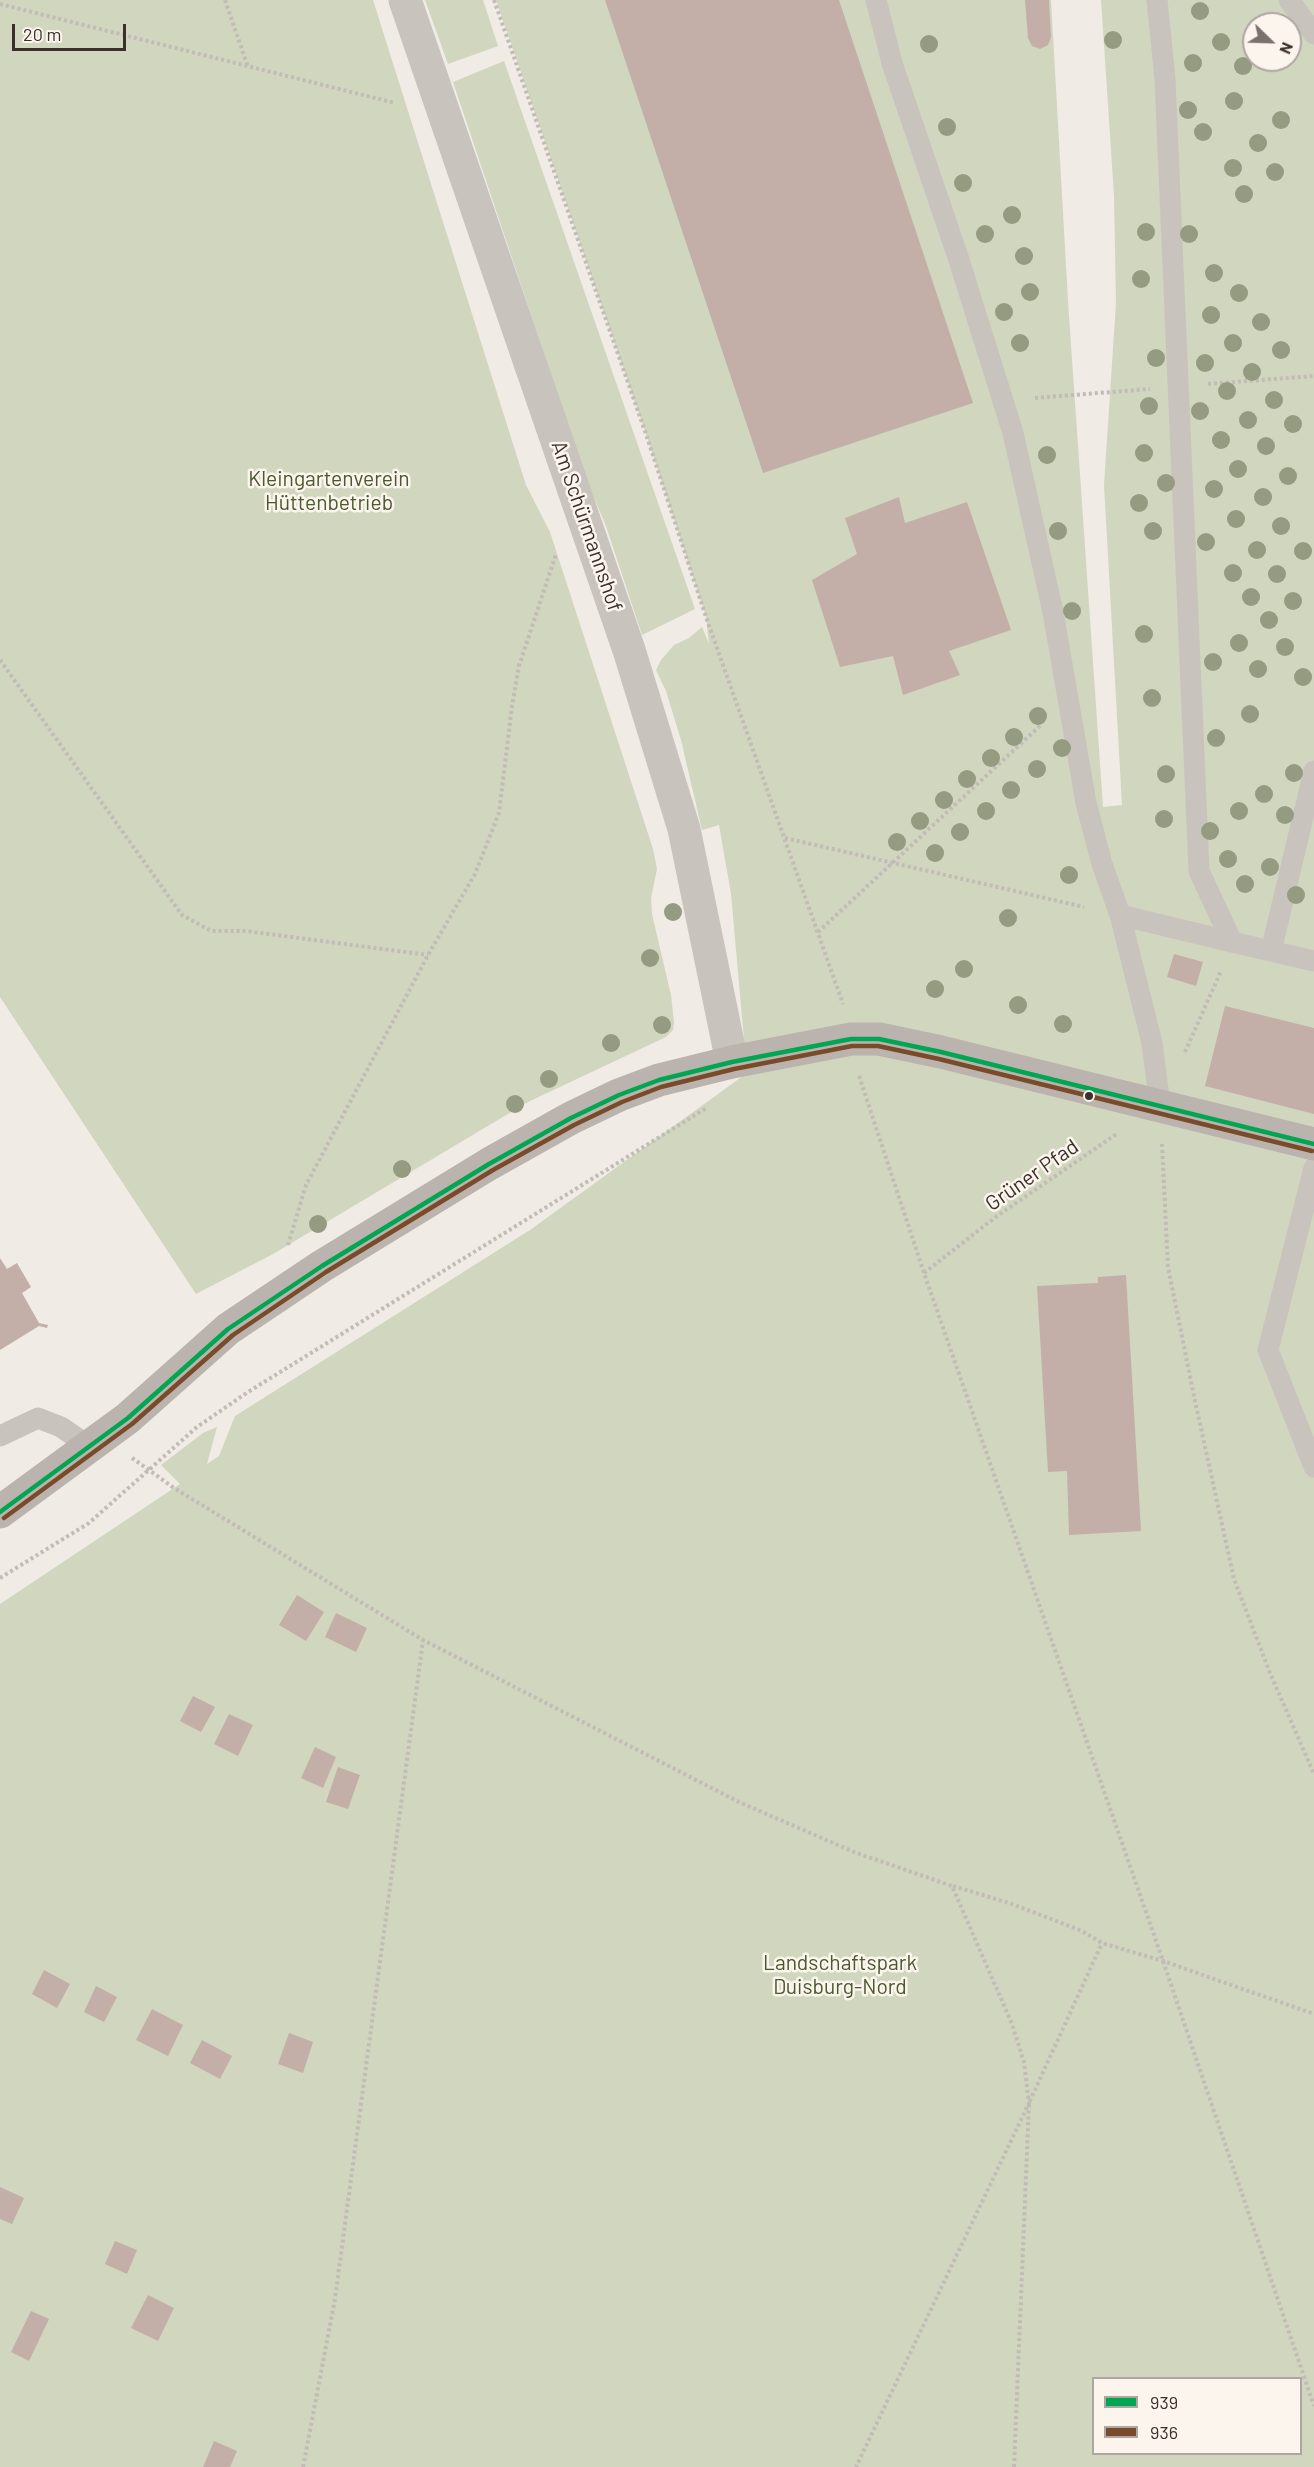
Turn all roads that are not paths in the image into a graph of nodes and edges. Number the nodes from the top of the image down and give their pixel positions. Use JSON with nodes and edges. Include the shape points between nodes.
{"nodes":[{"id":1,"x":405,"y":0,"type":"edge"},
{"id":2,"x":876,"y":0,"type":"edge"},
{"id":3,"x":1157,"y":0,"type":"edge"},
{"id":4,"x":1289,"y":0,"type":"edge"},
{"id":5,"x":1314,"y":34,"type":"edge"},
{"id":6,"x":1314,"y":771,"type":"edge"},
{"id":7,"x":1120,"y":915,"type":"junction"},
{"id":8,"x":1232,"y":942,"type":"junction"},
{"id":9,"x":1271,"y":951,"type":"junction"},
{"id":10,"x":1314,"y":961,"type":"edge"},
{"id":11,"x":732,"y":1062,"type":"junction"},
{"id":12,"x":1160,"y":1105,"type":"junction"},
{"id":13,"x":1314,"y":1144,"type":"edge"},
{"id":14,"x":1314,"y":1168,"type":"edge"},
{"id":15,"x":0,"y":1436,"type":"edge"},
{"id":16,"x":97,"y":1442,"type":"junction"},
{"id":17,"x":1314,"y":1467,"type":"edge"},
{"id":18,"x":0,"y":1512,"type":"edge"}],
"edges":[{"from":1,"to":11,"type":"street","name":"Am Schürmannshof","via":[[632,661],[684,829]]},
{"from":2,"to":7,"type":"lane","via":[[892,63],[1004,401],[1053,612],[1086,803]]},
{"from":3,"to":8,"type":"lane","via":[[1166,79],[1199,871]]},
{"from":4,"to":5,"type":"lane"},
{"from":6,"to":9,"type":"lane"},
{"from":7,"to":8,"type":"lane"},
{"from":7,"to":12,"type":"lane","via":[[1152,1042]]},
{"from":8,"to":9,"type":"lane"},
{"from":9,"to":10,"type":"lane"},
{"from":11,"to":12,"type":"street","via":[[850,1039],[879,1039]]},
{"from":11,"to":16,"type":"street","via":[[659,1080],[619,1095],[479,1170],[228,1329]]},
{"from":12,"to":13,"type":"street"},
{"from":14,"to":17,"type":"lane","via":[[1268,1350]]},
{"from":15,"to":16,"type":"lane","via":[[38,1418]]},
{"from":16,"to":18,"type":"street"}]}
